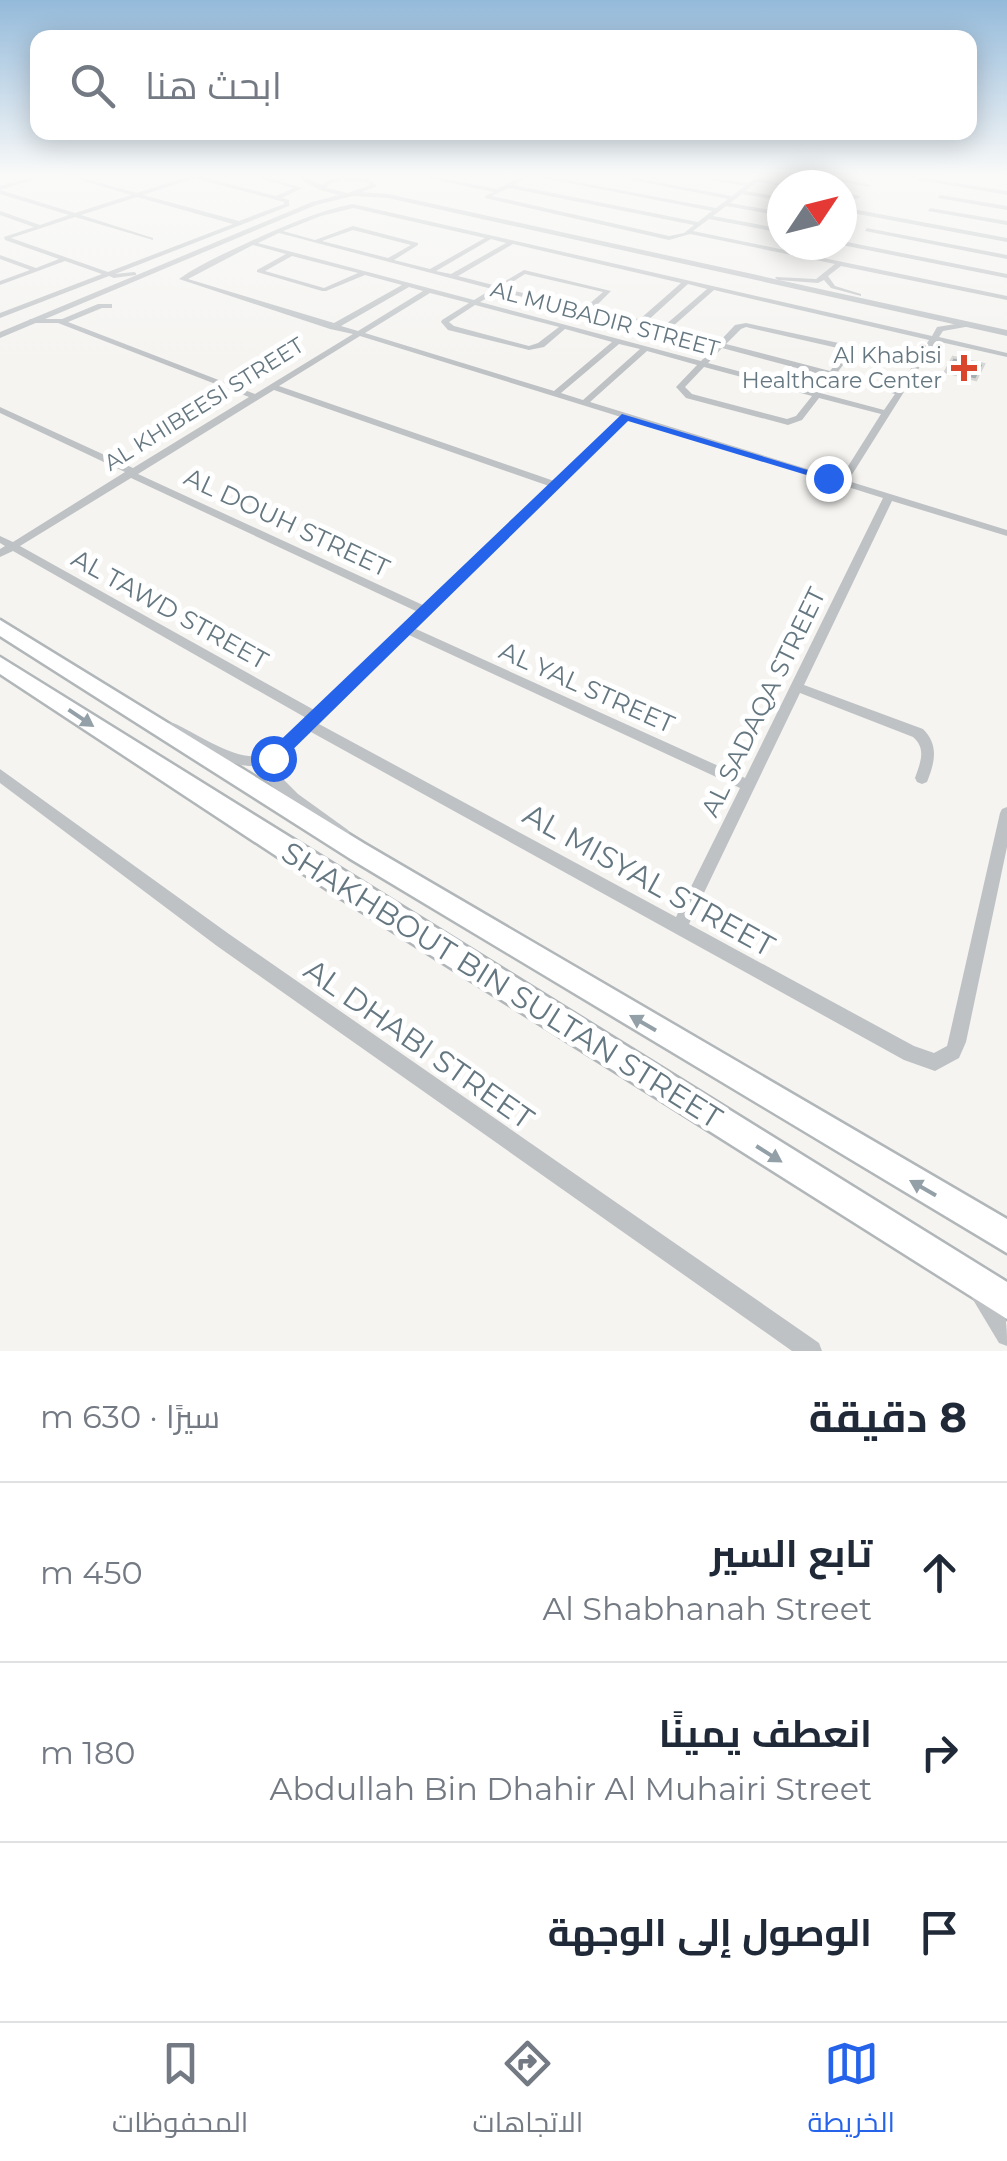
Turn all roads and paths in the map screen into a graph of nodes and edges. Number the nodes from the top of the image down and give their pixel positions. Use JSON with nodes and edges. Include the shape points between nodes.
{"nodes":[{"id":1,"x":12,"y":240,"type":"edge"},
{"id":2,"x":200,"y":240,"type":"edge"},
{"id":3,"x":215,"y":240,"type":"edge"},
{"id":4,"x":227,"y":240,"type":"edge"},
{"id":5,"x":247,"y":240,"type":"edge"},
{"id":6,"x":263,"y":240,"type":"edge"},
{"id":7,"x":308,"y":240,"type":"edge"},
{"id":8,"x":320,"y":240,"type":"edge"},
{"id":9,"x":404,"y":240,"type":"edge"},
{"id":10,"x":488,"y":240,"type":"edge"},
{"id":11,"x":502,"y":240,"type":"edge"},
{"id":12,"x":587,"y":240,"type":"edge"},
{"id":13,"x":604,"y":240,"type":"edge"},
{"id":14,"x":727,"y":240,"type":"edge"},
{"id":15,"x":881,"y":240,"type":"edge"},
{"id":16,"x":919,"y":240,"type":"edge"},
{"id":17,"x":316,"y":242,"type":"junction"},
{"id":18,"x":512,"y":242,"type":"junction"},
{"id":19,"x":857,"y":246,"type":"edge"},
{"id":20,"x":767,"y":248,"type":"edge"},
{"id":21,"x":873,"y":249,"type":"junction"},
{"id":22,"x":292,"y":253,"type":"junction"},
{"id":23,"x":0,"y":256,"type":"edge"},
{"id":24,"x":1007,"y":257,"type":"edge"},
{"id":25,"x":66,"y":259,"type":"junction"},
{"id":26,"x":389,"y":260,"type":"junction"},
{"id":27,"x":824,"y":260,"type":"edge"},
{"id":28,"x":839,"y":264,"type":"junction"},
{"id":29,"x":856,"y":267,"type":"junction"},
{"id":30,"x":36,"y":270,"type":"junction"},
{"id":31,"x":431,"y":271,"type":"junction"},
{"id":32,"x":365,"y":273,"type":"junction"},
{"id":33,"x":1007,"y":276,"type":"edge"},
{"id":34,"x":452,"y":277,"type":"junction"},
{"id":35,"x":110,"y":278,"type":"junction"},
{"id":36,"x":778,"y":278,"type":"junction"},
{"id":37,"x":826,"y":278,"type":"junction"},
{"id":38,"x":686,"y":282,"type":"junction"},
{"id":39,"x":0,"y":283,"type":"edge"},
{"id":40,"x":409,"y":284,"type":"junction"},
{"id":41,"x":496,"y":288,"type":"junction"},
{"id":42,"x":712,"y":288,"type":"junction"},
{"id":43,"x":430,"y":290,"type":"junction"},
{"id":44,"x":859,"y":296,"type":"junction"},
{"id":45,"x":1007,"y":298,"type":"edge"},
{"id":46,"x":475,"y":302,"type":"junction"},
{"id":47,"x":109,"y":306,"type":"dead end"},
{"id":48,"x":920,"y":314,"type":"junction"},
{"id":49,"x":0,"y":316,"type":"edge"},
{"id":50,"x":59,"y":318,"type":"junction"},
{"id":51,"x":608,"y":318,"type":"dead end"},
{"id":52,"x":968,"y":324,"type":"junction"},
{"id":53,"x":565,"y":326,"type":"junction"},
{"id":54,"x":333,"y":327,"type":"junction"},
{"id":55,"x":940,"y":330,"type":"junction"},
{"id":56,"x":1007,"y":330,"type":"edge"},
{"id":57,"x":0,"y":332,"type":"edge"},
{"id":58,"x":355,"y":334,"type":"junction"},
{"id":59,"x":932,"y":339,"type":"junction"},
{"id":60,"x":618,"y":341,"type":"junction"},
{"id":61,"x":720,"y":346,"type":"junction"},
{"id":62,"x":646,"y":348,"type":"junction"},
{"id":63,"x":1007,"y":355,"type":"edge"},
{"id":64,"x":702,"y":363,"type":"junction"},
{"id":65,"x":832,"y":374,"type":"junction"},
{"id":66,"x":271,"y":386,"type":"junction"},
{"id":67,"x":898,"y":392,"type":"junction"},
{"id":68,"x":818,"y":394,"type":"junction"},
{"id":69,"x":554,"y":395,"type":"junction"},
{"id":70,"x":254,"y":396,"type":"junction"},
{"id":71,"x":584,"y":403,"type":"junction"},
{"id":72,"x":0,"y":410,"type":"edge"},
{"id":73,"x":886,"y":413,"type":"junction"},
{"id":74,"x":626,"y":417,"type":"junction"},
{"id":75,"x":130,"y":472,"type":"junction"},
{"id":76,"x":843,"y":482,"type":"junction"},
{"id":77,"x":556,"y":486,"type":"junction"},
{"id":78,"x":888,"y":497,"type":"junction"},
{"id":79,"x":1007,"y":533,"type":"edge"},
{"id":80,"x":0,"y":539,"type":"edge"},
{"id":81,"x":13,"y":546,"type":"junction"},
{"id":82,"x":0,"y":554,"type":"edge"},
{"id":83,"x":427,"y":612,"type":"junction"},
{"id":84,"x":3,"y":627,"type":"edge"},
{"id":85,"x":408,"y":630,"type":"junction"},
{"id":86,"x":0,"y":664,"type":"edge"},
{"id":87,"x":796,"y":687,"type":"junction"},
{"id":88,"x":313,"y":721,"type":"junction"},
{"id":89,"x":151,"y":723,"type":"junction"},
{"id":90,"x":280,"y":754,"type":"junction"},
{"id":91,"x":0,"y":775,"type":"edge"},
{"id":92,"x":922,"y":778,"type":"dead end"},
{"id":93,"x":748,"y":785,"type":"junction"},
{"id":94,"x":1007,"y":813,"type":"edge"},
{"id":95,"x":358,"y":851,"type":"junction"},
{"id":96,"x":679,"y":928,"type":"junction"},
{"id":97,"x":1007,"y":1237,"type":"edge"},
{"id":98,"x":961,"y":1274,"type":"junction"},
{"id":99,"x":1007,"y":1302,"type":"edge"},
{"id":100,"x":1007,"y":1334,"type":"edge"},
{"id":101,"x":811,"y":1351,"type":"edge"}],
"edges":[{"from":1,"to":25,"type":"street"},
{"from":2,"to":35,"type":"street"},
{"from":3,"to":35,"type":"street"},
{"from":4,"to":50,"type":"street"},
{"from":5,"to":54,"type":"street","via":[[182,279]]},
{"from":6,"to":22,"type":"street","name":"AL MUBADIR STREET"},
{"from":7,"to":17,"type":"street"},
{"from":8,"to":17,"type":"street"},
{"from":9,"to":26,"type":"street","via":[[415,247]]},
{"from":10,"to":31,"type":"street"},
{"from":11,"to":18,"type":"street"},
{"from":12,"to":48,"type":"street"},
{"from":13,"to":36,"type":"street"},
{"from":14,"to":20,"type":"street"},
{"from":15,"to":21,"type":"street"},
{"from":16,"to":24,"type":"street"},
{"from":17,"to":22,"type":"street"},
{"from":17,"to":26,"type":"street"},
{"from":18,"to":34,"type":"street"},
{"from":18,"to":38,"type":"street"},
{"from":19,"to":21,"type":"street"},
{"from":21,"to":29,"type":"street"},
{"from":21,"to":33,"type":"street"},
{"from":22,"to":32,"type":"street","name":"AL MUBADIR STREET"},
{"from":22,"to":32,"type":"street","via":[[259,271],[324,290]]},
{"from":23,"to":30,"type":"street"},
{"from":25,"to":30,"type":"street"},
{"from":25,"to":35,"type":"street"},
{"from":26,"to":31,"type":"street"},
{"from":27,"to":28,"type":"street"},
{"from":28,"to":29,"type":"street"},
{"from":28,"to":37,"type":"street"},
{"from":29,"to":45,"type":"street"},
{"from":30,"to":39,"type":"street"},
{"from":31,"to":34,"type":"street"},
{"from":32,"to":40,"type":"street","name":"AL MUBADIR STREET"},
{"from":34,"to":41,"type":"street"},
{"from":35,"to":49,"type":"street"},
{"from":35,"to":57,"type":"street"},
{"from":36,"to":37,"type":"street"},
{"from":36,"to":44,"type":"street"},
{"from":37,"to":44,"type":"street"},
{"from":38,"to":42,"type":"street"},
{"from":38,"to":51,"type":"street","via":[[642,321]]},
{"from":40,"to":43,"type":"street","name":"AL MUBADIR STREET"},
{"from":40,"to":54,"type":"street"},
{"from":41,"to":41,"type":"street","via":[[533,271],[608,291],[580,309]]},
{"from":41,"to":46,"type":"street"},
{"from":42,"to":59,"type":"street"},
{"from":42,"to":61,"type":"street","via":[[668,330]]},
{"from":43,"to":46,"type":"street","name":"AL MUBADIR STREET"},
{"from":43,"to":58,"type":"street","name":"AL KHIBEESI STREET"},
{"from":44,"to":56,"type":"street"},
{"from":46,"to":53,"type":"street","name":"AL MUBADIR STREET"},
{"from":46,"to":53,"type":"street","via":[[446,325],[529,348]]},
{"from":47,"to":50,"type":"street"},
{"from":48,"to":52,"type":"street"},
{"from":48,"to":55,"type":"street"},
{"from":50,"to":57,"type":"street"},
{"from":50,"to":70,"type":"street"},
{"from":52,"to":55,"type":"street"},
{"from":52,"to":56,"type":"street"},
{"from":53,"to":60,"type":"street","name":"AL MUBADIR STREET"},
{"from":54,"to":58,"type":"street"},
{"from":55,"to":59,"type":"street"},
{"from":58,"to":66,"type":"street","name":"AL KHIBEESI STREET"},
{"from":58,"to":69,"type":"street"},
{"from":59,"to":63,"type":"street"},
{"from":59,"to":67,"type":"street"},
{"from":60,"to":62,"type":"street","name":"AL MUBADIR STREET"},
{"from":60,"to":69,"type":"street"},
{"from":61,"to":64,"type":"street"},
{"from":61,"to":65,"type":"street"},
{"from":61,"to":65,"type":"street","via":[[750,324],[839,345],[848,351]]},
{"from":62,"to":64,"type":"street","name":"AL MUBADIR STREET"},
{"from":62,"to":71,"type":"street"},
{"from":64,"to":68,"type":"street","name":"AL MUBADIR STREET"},
{"from":64,"to":68,"type":"street","via":[[681,385],[685,394],[788,422],[800,418]]},
{"from":65,"to":67,"type":"street"},
{"from":66,"to":70,"type":"street","name":"AL KHIBEESI STREET"},
{"from":66,"to":77,"type":"street"},
{"from":67,"to":73,"type":"street"},
{"from":68,"to":73,"type":"street","name":"AL MUBADIR STREET"},
{"from":69,"to":71,"type":"street"},
{"from":70,"to":75,"type":"street","name":"AL KHIBEESI STREET"},
{"from":71,"to":74,"type":"street"},
{"from":72,"to":75,"type":"street","name":"AL DOUH STREET"},
{"from":73,"to":76,"type":"street"},
{"from":74,"to":76,"type":"street"},
{"from":74,"to":77,"type":"street"},
{"from":75,"to":81,"type":"street","name":"AL KHIBEESI STREET"},
{"from":75,"to":83,"type":"street","name":"AL DOUH STREET"},
{"from":76,"to":78,"type":"street"},
{"from":77,"to":83,"type":"street"},
{"from":78,"to":79,"type":"street"},
{"from":78,"to":87,"type":"street","name":"AL SADAQA STREET"},
{"from":80,"to":81,"type":"street","name":"AL TAWD STREET"},
{"from":81,"to":82,"type":"street","name":"AL KHIBEESI STREET"},
{"from":81,"to":88,"type":"street","name":"AL TAWD STREET"},
{"from":83,"to":85,"type":"street"},
{"from":84,"to":89,"type":"main road","name":"SHAKHBOUT BIN SULTAN STREET"},
{"from":85,"to":88,"type":"street"},
{"from":85,"to":93,"type":"street","name":"AL YAL STREET"},
{"from":86,"to":98,"type":"main road","name":"SHAKHBOUT BIN SULTAN STREET","one_way":true},
{"from":87,"to":92,"type":"street","via":[[928,740]]},
{"from":87,"to":93,"type":"street","name":"AL SADAQA STREET"},
{"from":88,"to":90,"type":"street"},
{"from":88,"to":96,"type":"street","name":"AL MISYAL STREET"},
{"from":89,"to":90,"type":"street","via":[[190,735],[240,764]]},
{"from":89,"to":95,"type":"main road","name":"SHAKHBOUT BIN SULTAN STREET"},
{"from":90,"to":95,"type":"street","via":[[272,775],[278,786]]},
{"from":91,"to":101,"type":"street","name":"AL DHABI STREET","via":[[222,940]]},
{"from":93,"to":96,"type":"street","name":"AL SADAQA STREET"},
{"from":94,"to":96,"type":"street","name":"AL MISYAL STREET","via":[[957,1042],[946,1058],[922,1060]]},
{"from":97,"to":95,"type":"main road","name":"SHAKHBOUT BIN SULTAN STREET","one_way":true},
{"from":98,"to":99,"type":"main road","name":"SHAKHBOUT BIN SULTAN STREET"},
{"from":98,"to":100,"type":"street"}]}
